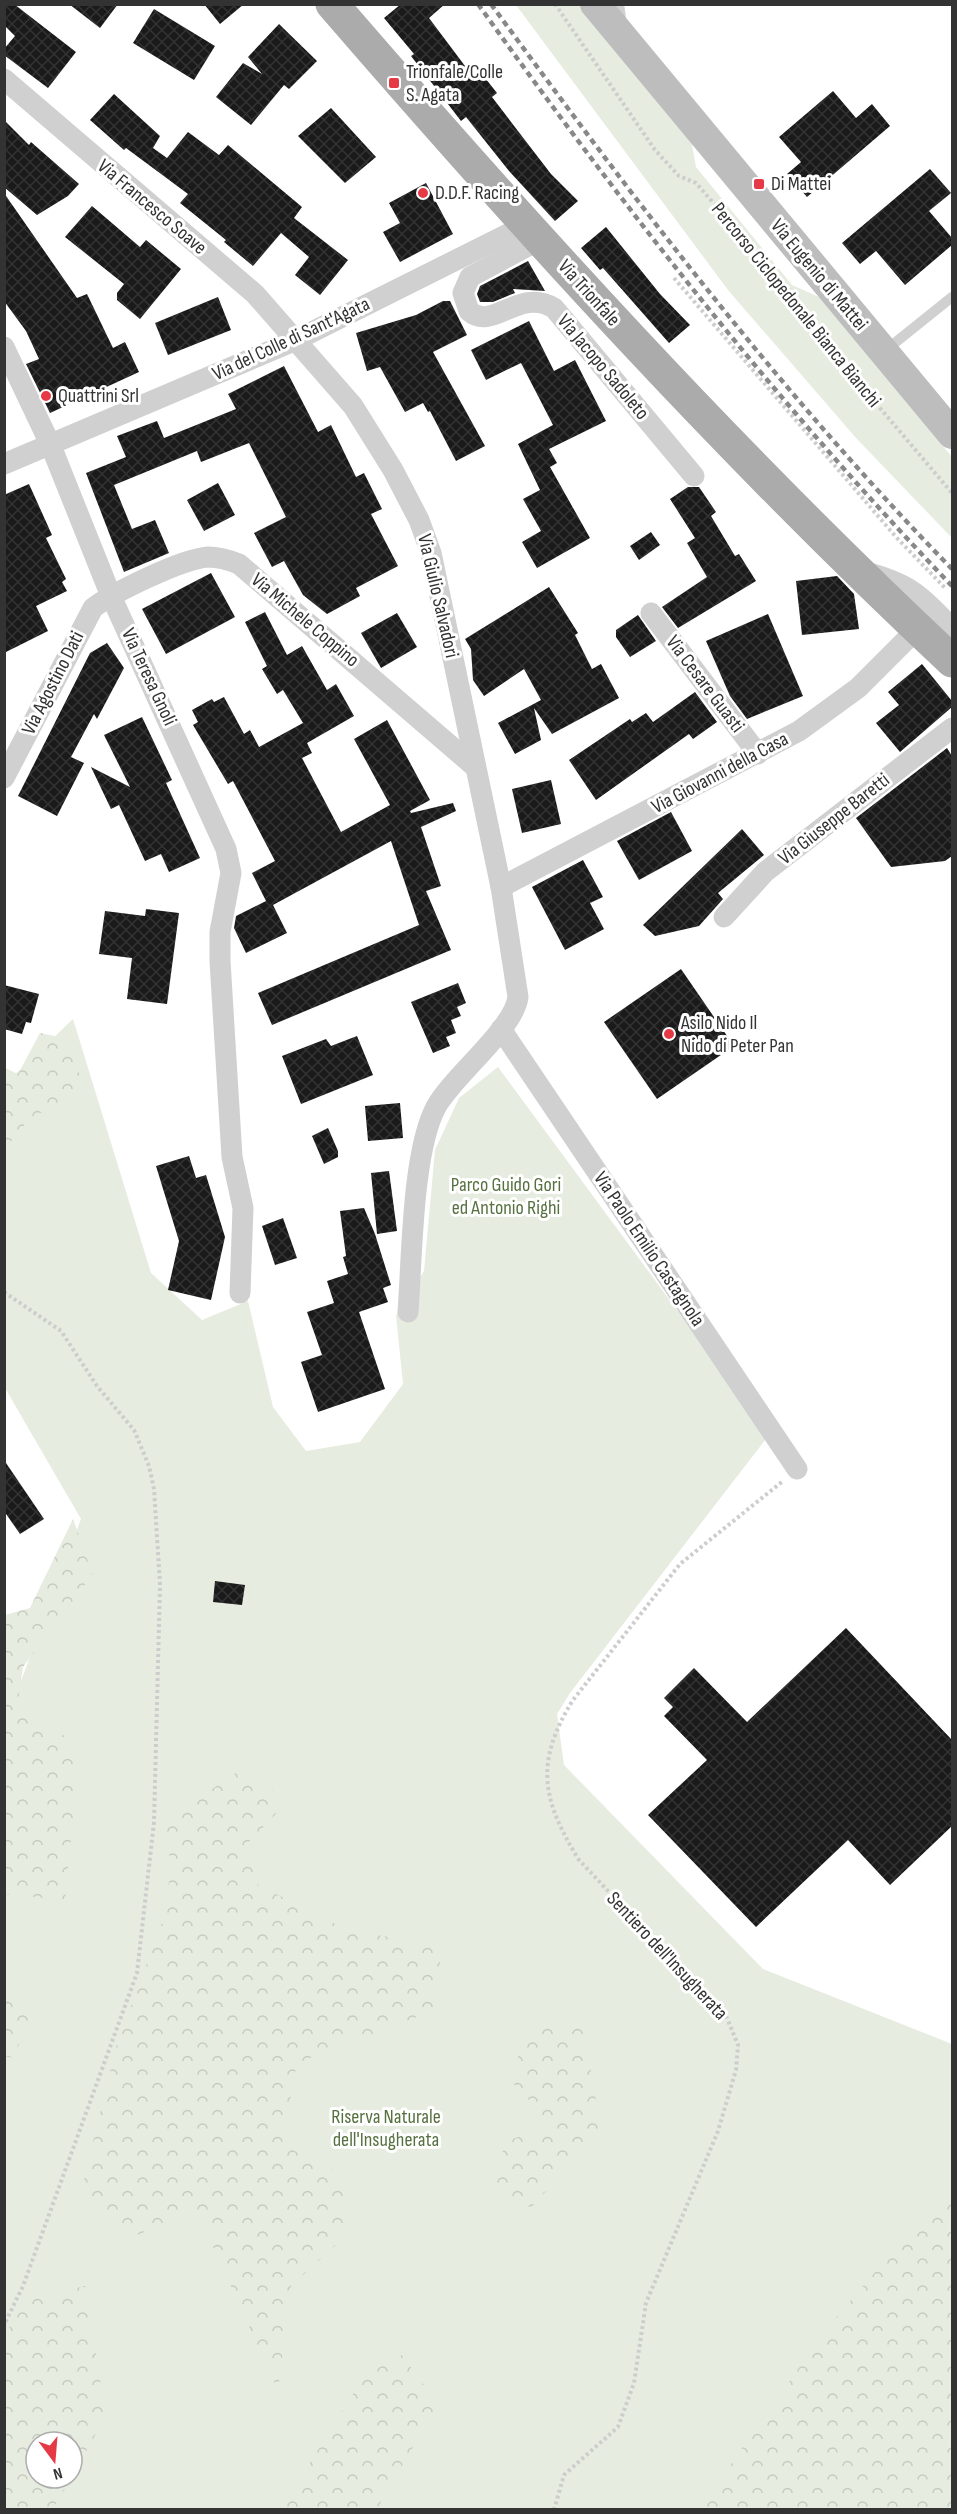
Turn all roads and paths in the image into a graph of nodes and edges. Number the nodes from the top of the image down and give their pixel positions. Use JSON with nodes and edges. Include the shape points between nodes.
{"nodes":[{"id":1,"x":332,"y":4,"type":"edge"},
{"id":2,"x":555,"y":4,"type":"edge"},
{"id":3,"x":594,"y":4,"type":"edge"},
{"id":4,"x":619,"y":4,"type":"edge"},
{"id":5,"x":623,"y":40,"type":"junction"},
{"id":6,"x":4,"y":79,"type":"edge"},
{"id":7,"x":535,"y":232,"type":"junction"},
{"id":8,"x":674,"y":278,"type":"dead end"},
{"id":9,"x":952,"y":297,"type":"edge"},
{"id":10,"x":296,"y":339,"type":"junction"},
{"id":11,"x":4,"y":346,"type":"edge"},
{"id":12,"x":883,"y":352,"type":"junction"},
{"id":13,"x":952,"y":434,"type":"edge"},
{"id":14,"x":51,"y":446,"type":"junction"},
{"id":15,"x":4,"y":464,"type":"edge"},
{"id":16,"x":694,"y":476,"type":"dead end"},
{"id":17,"x":952,"y":493,"type":"edge"},
{"id":18,"x":858,"y":570,"type":"junction"},
{"id":19,"x":111,"y":596,"type":"junction"},
{"id":20,"x":952,"y":596,"type":"edge"},
{"id":21,"x":651,"y":614,"type":"dead end"},
{"id":22,"x":918,"y":628,"type":"junction"},
{"id":23,"x":952,"y":628,"type":"edge"},
{"id":24,"x":952,"y":661,"type":"edge"},
{"id":25,"x":952,"y":728,"type":"edge"},
{"id":26,"x":758,"y":754,"type":"junction"},
{"id":27,"x":474,"y":766,"type":"junction"},
{"id":28,"x":4,"y":778,"type":"edge"},
{"id":29,"x":501,"y":887,"type":"junction"},
{"id":30,"x":724,"y":918,"type":"dead end"},
{"id":31,"x":501,"y":1029,"type":"junction"},
{"id":32,"x":4,"y":1292,"type":"edge"},
{"id":33,"x":240,"y":1293,"type":"dead end"},
{"id":34,"x":408,"y":1312,"type":"dead end"},
{"id":35,"x":797,"y":1469,"type":"joint"},
{"id":36,"x":4,"y":2325,"type":"edge"},
{"id":37,"x":554,"y":2510,"type":"edge"}],
"edges":[{"from":1,"to":7,"type":"main road","name":"Via Trionfale"},
{"from":2,"to":17,"type":"path","name":"Percorso Ciclopedonale Bianca Bianchi","via":[[655,150],[679,176],[696,183],[786,286],[802,315]]},
{"from":3,"to":5,"type":"street","name":"Via Eugenio di Mattei"},
{"from":4,"to":5,"type":"lane"},
{"from":5,"to":12,"type":"street","name":"Via Eugenio di Mattei"},
{"from":6,"to":10,"type":"street","name":"Via Francesco Soave","via":[[249,288]]},
{"from":7,"to":10,"type":"street","name":"Via del Colle di Sant'Agata"},
{"from":7,"to":16,"type":"street","name":"Via Jacopo Sadoleto","via":[[470,277],[463,293],[469,311],[488,317],[527,301],[543,302],[554,308]]},
{"from":7,"to":18,"type":"main road","name":"Via Trionfale","via":[[652,363]]},
{"from":8,"to":20,"type":"path","via":[[889,530]]},
{"from":9,"to":12,"type":"lane"},
{"from":10,"to":14,"type":"street","name":"Via del Colle di Sant'Agata"},
{"from":10,"to":27,"type":"street","name":"Via Giulio Salvadori","via":[[363,419],[419,520],[433,561]]},
{"from":11,"to":14,"type":"street","name":"Via Teresa Gnoli"},
{"from":12,"to":13,"type":"street","name":"Via Eugenio di Mattei"},
{"from":14,"to":15,"type":"street","name":"Via del Colle di Sant'Agata"},
{"from":14,"to":19,"type":"street","name":"Via Teresa Gnoli"},
{"from":18,"to":22,"type":"main road","name":"Via Trionfale"},
{"from":18,"to":23,"type":"street","name":"Via Trionfale","via":[[919,593]]},
{"from":19,"to":27,"type":"street","name":"Via Michele Coppino","via":[[202,558],[239,564]]},
{"from":19,"to":28,"type":"street","name":"Via Agostino Dati","via":[[88,614]]},
{"from":19,"to":33,"type":"street","name":"Via Teresa Gnoli","via":[[228,856],[231,873],[219,932],[232,1157],[243,1208]]},
{"from":21,"to":26,"type":"street","name":"Via Cesare Guasti"},
{"from":22,"to":24,"type":"main road","name":"Via Trionfale"},
{"from":22,"to":26,"type":"street","name":"Via Giovanni della Casa","via":[[844,699],[806,727]]},
{"from":25,"to":30,"type":"street","name":"Via Giuseppe Baretti","via":[[765,872]]},
{"from":26,"to":29,"type":"street","name":"Via Giovanni della Casa"},
{"from":27,"to":29,"type":"street","name":"Via Giulio Salvadori"},
{"from":29,"to":31,"type":"street","via":[[518,998]]},
{"from":31,"to":34,"type":"street","via":[[444,1094],[430,1121],[421,1163]]},
{"from":31,"to":35,"type":"street","name":"Via Paolo Emilio Castagnola"},
{"from":32,"to":36,"type":"path","via":[[61,1331],[97,1386],[134,1430],[154,1489],[160,1584],[154,1822],[136,1973],[23,2286]]},
{"from":35,"to":37,"type":"path","name":"Sentiero dell'Insugherata","via":[[680,1564],[573,1700],[551,1747],[548,1793],[561,1832],[579,1860],[727,2018],[734,2030],[738,2056],[718,2131],[646,2303],[634,2383],[618,2427],[564,2475]]}]}
